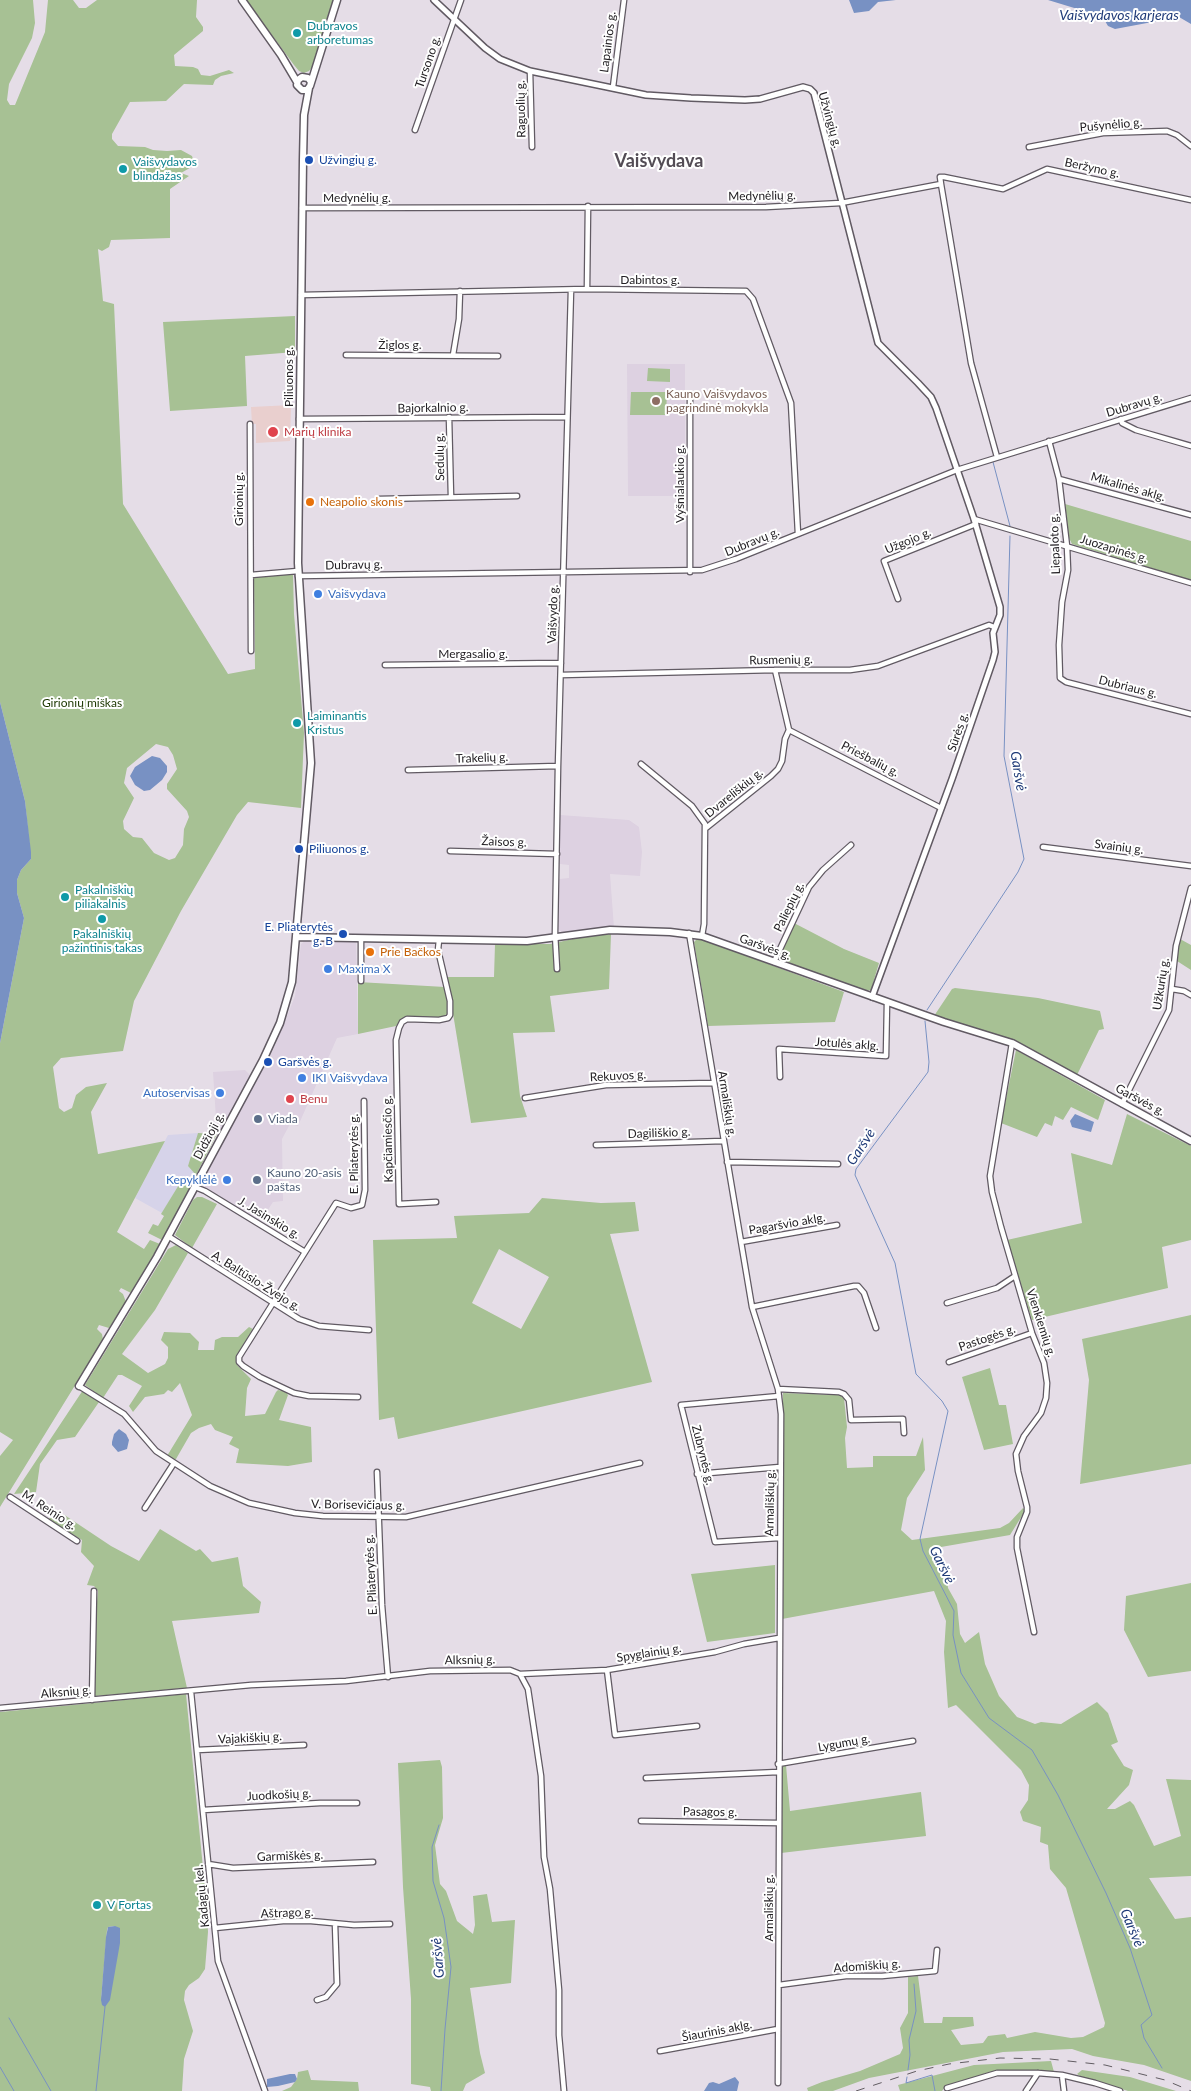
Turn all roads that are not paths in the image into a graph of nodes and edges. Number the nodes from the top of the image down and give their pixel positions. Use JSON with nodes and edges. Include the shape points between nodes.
{"nodes":[{"id":1,"x":242,"y":0,"type":"edge"},
{"id":2,"x":337,"y":0,"type":"edge"},
{"id":3,"x":434,"y":0,"type":"edge"},
{"id":4,"x":461,"y":0,"type":"edge"},
{"id":5,"x":624,"y":0,"type":"edge"},
{"id":6,"x":454,"y":17,"type":"junction"},
{"id":7,"x":281,"y":55,"type":"junction"},
{"id":8,"x":316,"y":67,"type":"junction"},
{"id":9,"x":530,"y":70,"type":"junction"},
{"id":10,"x":303,"y":76,"type":"junction"},
{"id":11,"x":297,"y":82,"type":"junction"},
{"id":12,"x":310,"y":85,"type":"junction"},
{"id":13,"x":613,"y":87,"type":"junction"},
{"id":14,"x":300,"y":89,"type":"junction"},
{"id":15,"x":304,"y":115,"type":"junction"},
{"id":16,"x":415,"y":130,"type":"dead end"},
{"id":17,"x":1029,"y":146,"type":"dead end"},
{"id":18,"x":1191,"y":146,"type":"edge"},
{"id":19,"x":532,"y":147,"type":"dead end"},
{"id":20,"x":941,"y":184,"type":"junction"},
{"id":21,"x":1191,"y":200,"type":"edge"},
{"id":22,"x":841,"y":203,"type":"junction"},
{"id":23,"x":588,"y":206,"type":"junction"},
{"id":24,"x":302,"y":208,"type":"junction"},
{"id":25,"x":587,"y":289,"type":"junction"},
{"id":26,"x":570,"y":290,"type":"junction"},
{"id":27,"x":460,"y":291,"type":"junction"},
{"id":28,"x":300,"y":295,"type":"junction"},
{"id":29,"x":346,"y":355,"type":"dead end"},
{"id":30,"x":453,"y":355,"type":"junction"},
{"id":31,"x":498,"y":356,"type":"dead end"},
{"id":32,"x":690,"y":397,"type":"dead end"},
{"id":33,"x":1191,"y":398,"type":"edge"},
{"id":34,"x":449,"y":417,"type":"junction"},
{"id":35,"x":567,"y":417,"type":"junction"},
{"id":36,"x":300,"y":419,"type":"junction"},
{"id":37,"x":1121,"y":419,"type":"junction"},
{"id":38,"x":250,"y":424,"type":"dead end"},
{"id":39,"x":1049,"y":441,"type":"junction"},
{"id":40,"x":1191,"y":446,"type":"edge"},
{"id":41,"x":997,"y":457,"type":"junction"},
{"id":42,"x":957,"y":470,"type":"junction"},
{"id":43,"x":1059,"y":479,"type":"junction"},
{"id":44,"x":517,"y":496,"type":"dead end"},
{"id":45,"x":451,"y":497,"type":"junction"},
{"id":46,"x":379,"y":499,"type":"dead end"},
{"id":47,"x":1191,"y":515,"type":"edge"},
{"id":48,"x":975,"y":521,"type":"junction"},
{"id":49,"x":798,"y":534,"type":"junction"},
{"id":50,"x":1067,"y":546,"type":"junction"},
{"id":51,"x":564,"y":572,"type":"junction"},
{"id":52,"x":690,"y":572,"type":"junction"},
{"id":53,"x":298,"y":573,"type":"junction"},
{"id":54,"x":251,"y":575,"type":"junction"},
{"id":55,"x":1191,"y":583,"type":"edge"},
{"id":56,"x":898,"y":599,"type":"dead end"},
{"id":57,"x":994,"y":627,"type":"junction"},
{"id":58,"x":251,"y":651,"type":"dead end"},
{"id":59,"x":385,"y":664,"type":"dead end"},
{"id":60,"x":561,"y":664,"type":"junction"},
{"id":61,"x":776,"y":670,"type":"junction"},
{"id":62,"x":561,"y":675,"type":"junction"},
{"id":63,"x":1060,"y":678,"type":"joint"},
{"id":64,"x":1191,"y":714,"type":"edge"},
{"id":65,"x":789,"y":730,"type":"junction"},
{"id":66,"x":640,"y":764,"type":"dead end"},
{"id":67,"x":558,"y":766,"type":"junction"},
{"id":68,"x":408,"y":770,"type":"dead end"},
{"id":69,"x":941,"y":808,"type":"junction"},
{"id":70,"x":706,"y":828,"type":"junction"},
{"id":71,"x":851,"y":845,"type":"dead end"},
{"id":72,"x":1043,"y":847,"type":"dead end"},
{"id":73,"x":450,"y":851,"type":"dead end"},
{"id":74,"x":557,"y":854,"type":"junction"},
{"id":75,"x":1191,"y":866,"type":"edge"},
{"id":76,"x":1191,"y":888,"type":"edge"},
{"id":77,"x":689,"y":934,"type":"junction"},
{"id":78,"x":702,"y":936,"type":"junction"},
{"id":79,"x":296,"y":937,"type":"junction"},
{"id":80,"x":555,"y":938,"type":"junction"},
{"id":81,"x":361,"y":939,"type":"junction"},
{"id":82,"x":439,"y":940,"type":"junction"},
{"id":83,"x":774,"y":962,"type":"junction"},
{"id":84,"x":557,"y":969,"type":"dead end"},
{"id":85,"x":361,"y":981,"type":"dead end"},
{"id":86,"x":1172,"y":989,"type":"junction"},
{"id":87,"x":1191,"y":995,"type":"edge"},
{"id":88,"x":872,"y":997,"type":"junction"},
{"id":89,"x":887,"y":1002,"type":"junction"},
{"id":90,"x":1012,"y":1043,"type":"junction"},
{"id":91,"x":780,"y":1077,"type":"dead end"},
{"id":92,"x":713,"y":1083,"type":"junction"},
{"id":93,"x":525,"y":1098,"type":"dead end"},
{"id":94,"x":364,"y":1102,"type":"dead end"},
{"id":95,"x":1122,"y":1104,"type":"junction"},
{"id":96,"x":723,"y":1140,"type":"junction"},
{"id":97,"x":1191,"y":1141,"type":"edge"},
{"id":98,"x":596,"y":1145,"type":"dead end"},
{"id":99,"x":727,"y":1162,"type":"junction"},
{"id":100,"x":838,"y":1164,"type":"dead end"},
{"id":101,"x":195,"y":1187,"type":"junction"},
{"id":102,"x":436,"y":1202,"type":"dead end"},
{"id":103,"x":837,"y":1225,"type":"dead end"},
{"id":104,"x":168,"y":1236,"type":"junction"},
{"id":105,"x":741,"y":1242,"type":"junction"},
{"id":106,"x":305,"y":1252,"type":"junction"},
{"id":107,"x":1015,"y":1276,"type":"junction"},
{"id":108,"x":272,"y":1303,"type":"junction"},
{"id":109,"x":947,"y":1303,"type":"dead end"},
{"id":110,"x":752,"y":1306,"type":"junction"},
{"id":111,"x":876,"y":1328,"type":"dead end"},
{"id":112,"x":369,"y":1330,"type":"dead end"},
{"id":113,"x":1032,"y":1333,"type":"junction"},
{"id":114,"x":948,"y":1362,"type":"dead end"},
{"id":115,"x":80,"y":1386,"type":"joint"},
{"id":116,"x":778,"y":1389,"type":"junction"},
{"id":117,"x":779,"y":1396,"type":"junction"},
{"id":118,"x":358,"y":1397,"type":"dead end"},
{"id":119,"x":904,"y":1433,"type":"dead end"},
{"id":120,"x":174,"y":1463,"type":"junction"},
{"id":121,"x":640,"y":1463,"type":"dead end"},
{"id":122,"x":780,"y":1467,"type":"junction"},
{"id":123,"x":377,"y":1472,"type":"dead end"},
{"id":124,"x":698,"y":1474,"type":"junction"},
{"id":125,"x":10,"y":1496,"type":"dead end"},
{"id":126,"x":146,"y":1508,"type":"dead end"},
{"id":127,"x":379,"y":1515,"type":"junction"},
{"id":128,"x":780,"y":1538,"type":"junction"},
{"id":129,"x":77,"y":1541,"type":"dead end"},
{"id":130,"x":94,"y":1591,"type":"dead end"},
{"id":131,"x":1034,"y":1632,"type":"dead end"},
{"id":132,"x":779,"y":1638,"type":"junction"},
{"id":133,"x":608,"y":1670,"type":"junction"},
{"id":134,"x":520,"y":1674,"type":"junction"},
{"id":135,"x":388,"y":1677,"type":"junction"},
{"id":136,"x":191,"y":1692,"type":"junction"},
{"id":137,"x":92,"y":1700,"type":"junction"},
{"id":138,"x":0,"y":1708,"type":"edge"},
{"id":139,"x":697,"y":1726,"type":"dead end"},
{"id":140,"x":913,"y":1741,"type":"dead end"},
{"id":141,"x":304,"y":1745,"type":"dead end"},
{"id":142,"x":197,"y":1750,"type":"junction"},
{"id":143,"x":778,"y":1764,"type":"junction"},
{"id":144,"x":778,"y":1772,"type":"junction"},
{"id":145,"x":646,"y":1778,"type":"dead end"},
{"id":146,"x":357,"y":1803,"type":"dead end"},
{"id":147,"x":203,"y":1810,"type":"junction"},
{"id":148,"x":641,"y":1820,"type":"dead end"},
{"id":149,"x":778,"y":1823,"type":"junction"},
{"id":150,"x":373,"y":1862,"type":"dead end"},
{"id":151,"x":208,"y":1864,"type":"junction"},
{"id":152,"x":335,"y":1924,"type":"junction"},
{"id":153,"x":390,"y":1924,"type":"dead end"},
{"id":154,"x":215,"y":1928,"type":"junction"},
{"id":155,"x":937,"y":1950,"type":"dead end"},
{"id":156,"x":779,"y":1985,"type":"junction"},
{"id":157,"x":317,"y":2000,"type":"dead end"},
{"id":158,"x":778,"y":2029,"type":"junction"},
{"id":159,"x":660,"y":2052,"type":"dead end"},
{"id":160,"x":1038,"y":2073,"type":"junction"},
{"id":161,"x":1062,"y":2075,"type":"junction"},
{"id":162,"x":778,"y":2083,"type":"dead end"},
{"id":163,"x":946,"y":2088,"type":"dead end"},
{"id":164,"x":265,"y":2091,"type":"edge"},
{"id":165,"x":564,"y":2091,"type":"edge"},
{"id":166,"x":1026,"y":2091,"type":"edge"},
{"id":167,"x":1064,"y":2091,"type":"edge"},
{"id":168,"x":1120,"y":2091,"type":"edge"}],
"edges":[{"from":1,"to":7,"type":"main road"},
{"from":2,"to":8,"type":"main road","name":"Piliuonos g."},
{"from":3,"to":6,"type":"street","name":"Užvingių g."},
{"from":4,"to":6,"type":"street","name":"Tursono g."},
{"from":5,"to":13,"type":"street","name":"Lapainios g."},
{"from":6,"to":9,"type":"street","name":"Užvingių g.","via":[[500,60]]},
{"from":6,"to":16,"type":"street","name":"Tursono g."},
{"from":7,"to":10,"type":"main road"},
{"from":7,"to":11,"type":"main road"},
{"from":8,"to":10,"type":"main road"},
{"from":8,"to":12,"type":"main road","name":"Piliuonos g."},
{"from":9,"to":13,"type":"street","name":"Užvingių g."},
{"from":9,"to":19,"type":"street","name":"Raguolių g."},
{"from":10,"to":11,"type":"main road"},
{"from":10,"to":12,"type":"main road","via":[[308,78]]},
{"from":11,"to":14,"type":"main road"},
{"from":12,"to":14,"type":"main road","via":[[305,90]]},
{"from":12,"to":15,"type":"main road","name":"Piliuonos g."},
{"from":13,"to":22,"type":"street","name":"Užvingių g.","via":[[646,95],[716,100],[760,98],[803,87],[810,89],[814,93]]},
{"from":14,"to":15,"type":"main road","name":"Piliuonos g."},
{"from":15,"to":24,"type":"main road","name":"Piliuonos g."},
{"from":17,"to":18,"type":"street","name":"Pušynėlio g.","via":[[1103,133],[1167,131]]},
{"from":20,"to":21,"type":"street","name":"Beržyno g.","via":[[940,177],[944,177],[1003,189],[1047,169]]},
{"from":20,"to":22,"type":"street","name":"Medynėlių g."},
{"from":20,"to":41,"type":"street","via":[[971,363]]},
{"from":22,"to":23,"type":"street","name":"Medynėlių g.","via":[[766,207]]},
{"from":22,"to":42,"type":"street","name":"Užvingių g.","via":[[878,343],[931,397]]},
{"from":23,"to":24,"type":"street","name":"Medynėlių g."},
{"from":23,"to":25,"type":"street"},
{"from":24,"to":28,"type":"main road","name":"Piliuonos g."},
{"from":25,"to":26,"type":"street","name":"Dabintos g."},
{"from":25,"to":49,"type":"street","name":"Dabintos g.","via":[[741,290],[750,294],[791,403]]},
{"from":26,"to":27,"type":"street","name":"Dabintos g."},
{"from":26,"to":35,"type":"street","name":"Vaišvydo g."},
{"from":27,"to":28,"type":"street","name":"Dabintos g."},
{"from":27,"to":30,"type":"street"},
{"from":28,"to":36,"type":"main road","name":"Piliuonos g."},
{"from":29,"to":30,"type":"street","name":"Žiglos g."},
{"from":30,"to":31,"type":"street","name":"Žiglos g."},
{"from":32,"to":52,"type":"street","name":"Vyšnialaukio g."},
{"from":33,"to":37,"type":"street","name":"Dubravų g."},
{"from":34,"to":35,"type":"street","name":"Bajorkalnio g."},
{"from":34,"to":36,"type":"street","name":"Bajorkalnio g."},
{"from":34,"to":45,"type":"street","name":"Sedulų g."},
{"from":35,"to":51,"type":"street","name":"Vaišvydo g."},
{"from":36,"to":53,"type":"main road","name":"Piliuonos g."},
{"from":37,"to":39,"type":"street","name":"Dubravų g."},
{"from":37,"to":40,"type":"street","via":[[1122,423],[1136,430]]},
{"from":38,"to":54,"type":"street","name":"Girionių g."},
{"from":39,"to":41,"type":"street","name":"Dubravų g."},
{"from":39,"to":43,"type":"street","name":"Liepaloto g."},
{"from":41,"to":42,"type":"street","name":"Dubravų g."},
{"from":42,"to":48,"type":"street","name":"Sūrės g."},
{"from":42,"to":49,"type":"street","name":"Dubravų g."},
{"from":43,"to":47,"type":"street","name":"Mikalinės aklg."},
{"from":43,"to":50,"type":"street","name":"Liepaloto g."},
{"from":44,"to":45,"type":"street","name":"Sedulų g."},
{"from":45,"to":46,"type":"street","name":"Sedulų g."},
{"from":48,"to":50,"type":"street","name":"Juozapinės g."},
{"from":48,"to":56,"type":"street","name":"Užgojo g.","via":[[884,561]]},
{"from":48,"to":57,"type":"street","name":"Sūrės g.","via":[[1000,607]]},
{"from":49,"to":52,"type":"street","name":"Dubravų g.","via":[[713,568]]},
{"from":50,"to":55,"type":"street","name":"Juozapinės g."},
{"from":50,"to":63,"type":"street","name":"Liepaloto g."},
{"from":51,"to":52,"type":"street","name":"Dubravų g."},
{"from":51,"to":53,"type":"street","name":"Dubravų g."},
{"from":51,"to":60,"type":"street","name":"Vaišvydo g."},
{"from":53,"to":54,"type":"street"},
{"from":53,"to":79,"type":"main road","name":"Piliuonos g.","via":[[311,763]]},
{"from":54,"to":58,"type":"street","name":"Girionių g."},
{"from":57,"to":61,"type":"street","name":"Rusmenių g.","via":[[989,625],[878,666],[850,670]]},
{"from":57,"to":69,"type":"street","name":"Sūrės g.","via":[[993,660]]},
{"from":59,"to":60,"type":"street","name":"Mergasalio g."},
{"from":60,"to":62,"type":"street","name":"Vaišvydo g."},
{"from":61,"to":62,"type":"street","name":"Rusmenių g."},
{"from":61,"to":65,"type":"street","name":"Dvareliškių g."},
{"from":62,"to":67,"type":"street","name":"Vaišvydo g."},
{"from":63,"to":64,"type":"street","name":"Dubriaus g."},
{"from":65,"to":69,"type":"street","name":"Priešbalių g."},
{"from":65,"to":70,"type":"street","name":"Dvareliškių g.","via":[[778,769]]},
{"from":66,"to":70,"type":"street","via":[[697,811]]},
{"from":67,"to":68,"type":"street","name":"Trakelių g."},
{"from":67,"to":74,"type":"street","name":"Vaišvydo g."},
{"from":69,"to":88,"type":"street","name":"Sūrės g."},
{"from":70,"to":78,"type":"street","name":"Dvareliškių g."},
{"from":71,"to":83,"type":"street","name":"Paliepių g.","via":[[808,887]]},
{"from":72,"to":75,"type":"street","name":"Svainių g."},
{"from":73,"to":74,"type":"street","name":"Žaisos g."},
{"from":74,"to":80,"type":"street","name":"Vaišvydo g."},
{"from":76,"to":86,"type":"street","name":"Užkurių g.","via":[[1176,946]]},
{"from":77,"to":78,"type":"main road","name":"Garšvės g."},
{"from":77,"to":80,"type":"main road","name":"Garšvės g.","via":[[610,930]]},
{"from":77,"to":92,"type":"street","name":"Armališkių g."},
{"from":78,"to":83,"type":"main road","name":"Garšvės g."},
{"from":79,"to":81,"type":"main road","name":"Garšvės g."},
{"from":79,"to":101,"type":"main road","name":"Didžioji g.","via":[[292,982],[280,1024]]},
{"from":80,"to":82,"type":"main road","name":"Garšvės g."},
{"from":80,"to":84,"type":"street","name":"Vaišvydo g."},
{"from":81,"to":82,"type":"main road","name":"Garšvės g."},
{"from":81,"to":85,"type":"street"},
{"from":82,"to":102,"type":"street","name":"Kapčiamiesčio g.","via":[[450,1015],[440,1020],[407,1019],[402,1022],[396,1040],[399,1204]]},
{"from":83,"to":88,"type":"main road","name":"Garšvės g."},
{"from":86,"to":87,"type":"street"},
{"from":86,"to":95,"type":"street","name":"Užkurių g.","via":[[1169,1010]]},
{"from":88,"to":89,"type":"main road","name":"Garšvės g."},
{"from":89,"to":90,"type":"main road","name":"Garšvės g."},
{"from":89,"to":91,"type":"street","name":"Jotulės aklg.","via":[[886,1056],[779,1049]]},
{"from":90,"to":95,"type":"main road","name":"Garšvės g."},
{"from":90,"to":107,"type":"street","name":"Vienkiemių g.","via":[[990,1176]]},
{"from":92,"to":93,"type":"street","name":"Rekuvos g.","via":[[606,1084]]},
{"from":92,"to":96,"type":"street","name":"Armališkių g."},
{"from":94,"to":106,"type":"street","name":"E. Pliaterytės g.","via":[[365,1190],[362,1205],[351,1208],[336,1203]]},
{"from":95,"to":97,"type":"main road","name":"Garšvės g."},
{"from":96,"to":98,"type":"street","name":"Dagiliškio g."},
{"from":96,"to":99,"type":"street","name":"Armališkių g."},
{"from":99,"to":100,"type":"street"},
{"from":99,"to":105,"type":"street","name":"Armališkių g."},
{"from":101,"to":104,"type":"main road","name":"Didžioji g."},
{"from":101,"to":106,"type":"street","name":"J. Jasinskio g."},
{"from":103,"to":105,"type":"street","name":"Pagaršvio aklg."},
{"from":104,"to":108,"type":"street","name":"A. Baltūsio-Žvejo g."},
{"from":104,"to":115,"type":"main road","name":"Didžioji g."},
{"from":105,"to":110,"type":"street","name":"Armališkių g."},
{"from":106,"to":108,"type":"street"},
{"from":107,"to":109,"type":"street","via":[[997,1288]]},
{"from":107,"to":113,"type":"street","name":"Vienkiemių g."},
{"from":108,"to":112,"type":"street","name":"A. Baltūsio-Žvejo g.","via":[[298,1319],[319,1326]]},
{"from":108,"to":118,"type":"street","via":[[239,1362],[294,1393]]},
{"from":110,"to":111,"type":"street","via":[[858,1286],[864,1292]]},
{"from":110,"to":116,"type":"street","name":"Armališkių g."},
{"from":113,"to":114,"type":"street","name":"Pastogės g."},
{"from":113,"to":131,"type":"street","name":"Vienkiemių g.","via":[[1044,1364],[1046,1398],[1016,1454],[1027,1507],[1017,1537],[1017,1548]]},
{"from":115,"to":120,"type":"street","name":"V. Borisevičiaus g.","via":[[124,1414],[156,1450]]},
{"from":116,"to":117,"type":"street","name":"Armališkių g."},
{"from":116,"to":119,"type":"street","via":[[839,1392],[848,1400],[851,1420],[903,1419]]},
{"from":117,"to":122,"type":"street","name":"Armališkių g."},
{"from":117,"to":124,"type":"street","name":"Zubrynės g.","via":[[681,1405]]},
{"from":120,"to":126,"type":"street"},
{"from":120,"to":127,"type":"street","name":"V. Borisevičiaus g.","via":[[218,1490],[258,1506],[323,1516]]},
{"from":121,"to":127,"type":"street","name":"V. Borisevičiaus g.","via":[[406,1516]]},
{"from":122,"to":124,"type":"street"},
{"from":122,"to":128,"type":"street","name":"Armališkių g."},
{"from":123,"to":127,"type":"street","name":"E. Pliaterytės g."},
{"from":124,"to":128,"type":"street","name":"Zubrynės g.","via":[[715,1542]]},
{"from":125,"to":129,"type":"street","name":"M. Reinio g."},
{"from":127,"to":135,"type":"street","name":"E. Pliaterytės g."},
{"from":128,"to":132,"type":"street","name":"Armališkių g."},
{"from":130,"to":137,"type":"street"},
{"from":132,"to":133,"type":"street","name":"Spyglainių g."},
{"from":132,"to":143,"type":"street","name":"Armališkių g."},
{"from":133,"to":134,"type":"street","name":"Spyglainių g."},
{"from":133,"to":139,"type":"street","via":[[615,1735]]},
{"from":134,"to":135,"type":"street","name":"Alksnių g.","via":[[510,1670],[470,1670]]},
{"from":134,"to":165,"type":"street","via":[[528,1689],[541,1776],[544,1857],[559,1990]]},
{"from":135,"to":136,"type":"street","name":"Alksnių g."},
{"from":136,"to":137,"type":"street","name":"Alksnių g."},
{"from":136,"to":142,"type":"street","name":"Kadagių kel."},
{"from":137,"to":138,"type":"street","name":"Alksnių g."},
{"from":140,"to":143,"type":"street","name":"Lygumų g."},
{"from":141,"to":142,"type":"street","name":"Vajakiškių g."},
{"from":142,"to":147,"type":"street","name":"Kadagių kel."},
{"from":143,"to":144,"type":"street","name":"Armališkių g."},
{"from":144,"to":145,"type":"street"},
{"from":144,"to":149,"type":"street","name":"Armališkių g."},
{"from":146,"to":147,"type":"street","name":"Juodkošių g."},
{"from":147,"to":151,"type":"street","name":"Kadagių kel."},
{"from":148,"to":149,"type":"street","name":"Pasagos g."},
{"from":149,"to":156,"type":"street","name":"Armališkių g."},
{"from":150,"to":151,"type":"street","name":"Garmiškės g.","via":[[233,1868]]},
{"from":151,"to":154,"type":"street","name":"Kadagių kel."},
{"from":152,"to":153,"type":"street","name":"Aštrago g."},
{"from":152,"to":154,"type":"street","name":"Aštrago g.","via":[[311,1920]]},
{"from":152,"to":157,"type":"street","via":[[337,1984],[326,1997]]},
{"from":154,"to":164,"type":"street","name":"Kadagių kel.","via":[[220,1972]]},
{"from":155,"to":156,"type":"street","name":"Adomiškių g.","via":[[935,1971],[846,1976]]},
{"from":156,"to":158,"type":"street","name":"Armališkių g."},
{"from":158,"to":159,"type":"street","name":"Šiaurinis aklg."},
{"from":158,"to":162,"type":"street","name":"Armališkių g."},
{"from":160,"to":161,"type":"street"},
{"from":160,"to":163,"type":"street","via":[[997,2073]]},
{"from":160,"to":166,"type":"street"},
{"from":161,"to":167,"type":"street"},
{"from":161,"to":168,"type":"street"}]}
